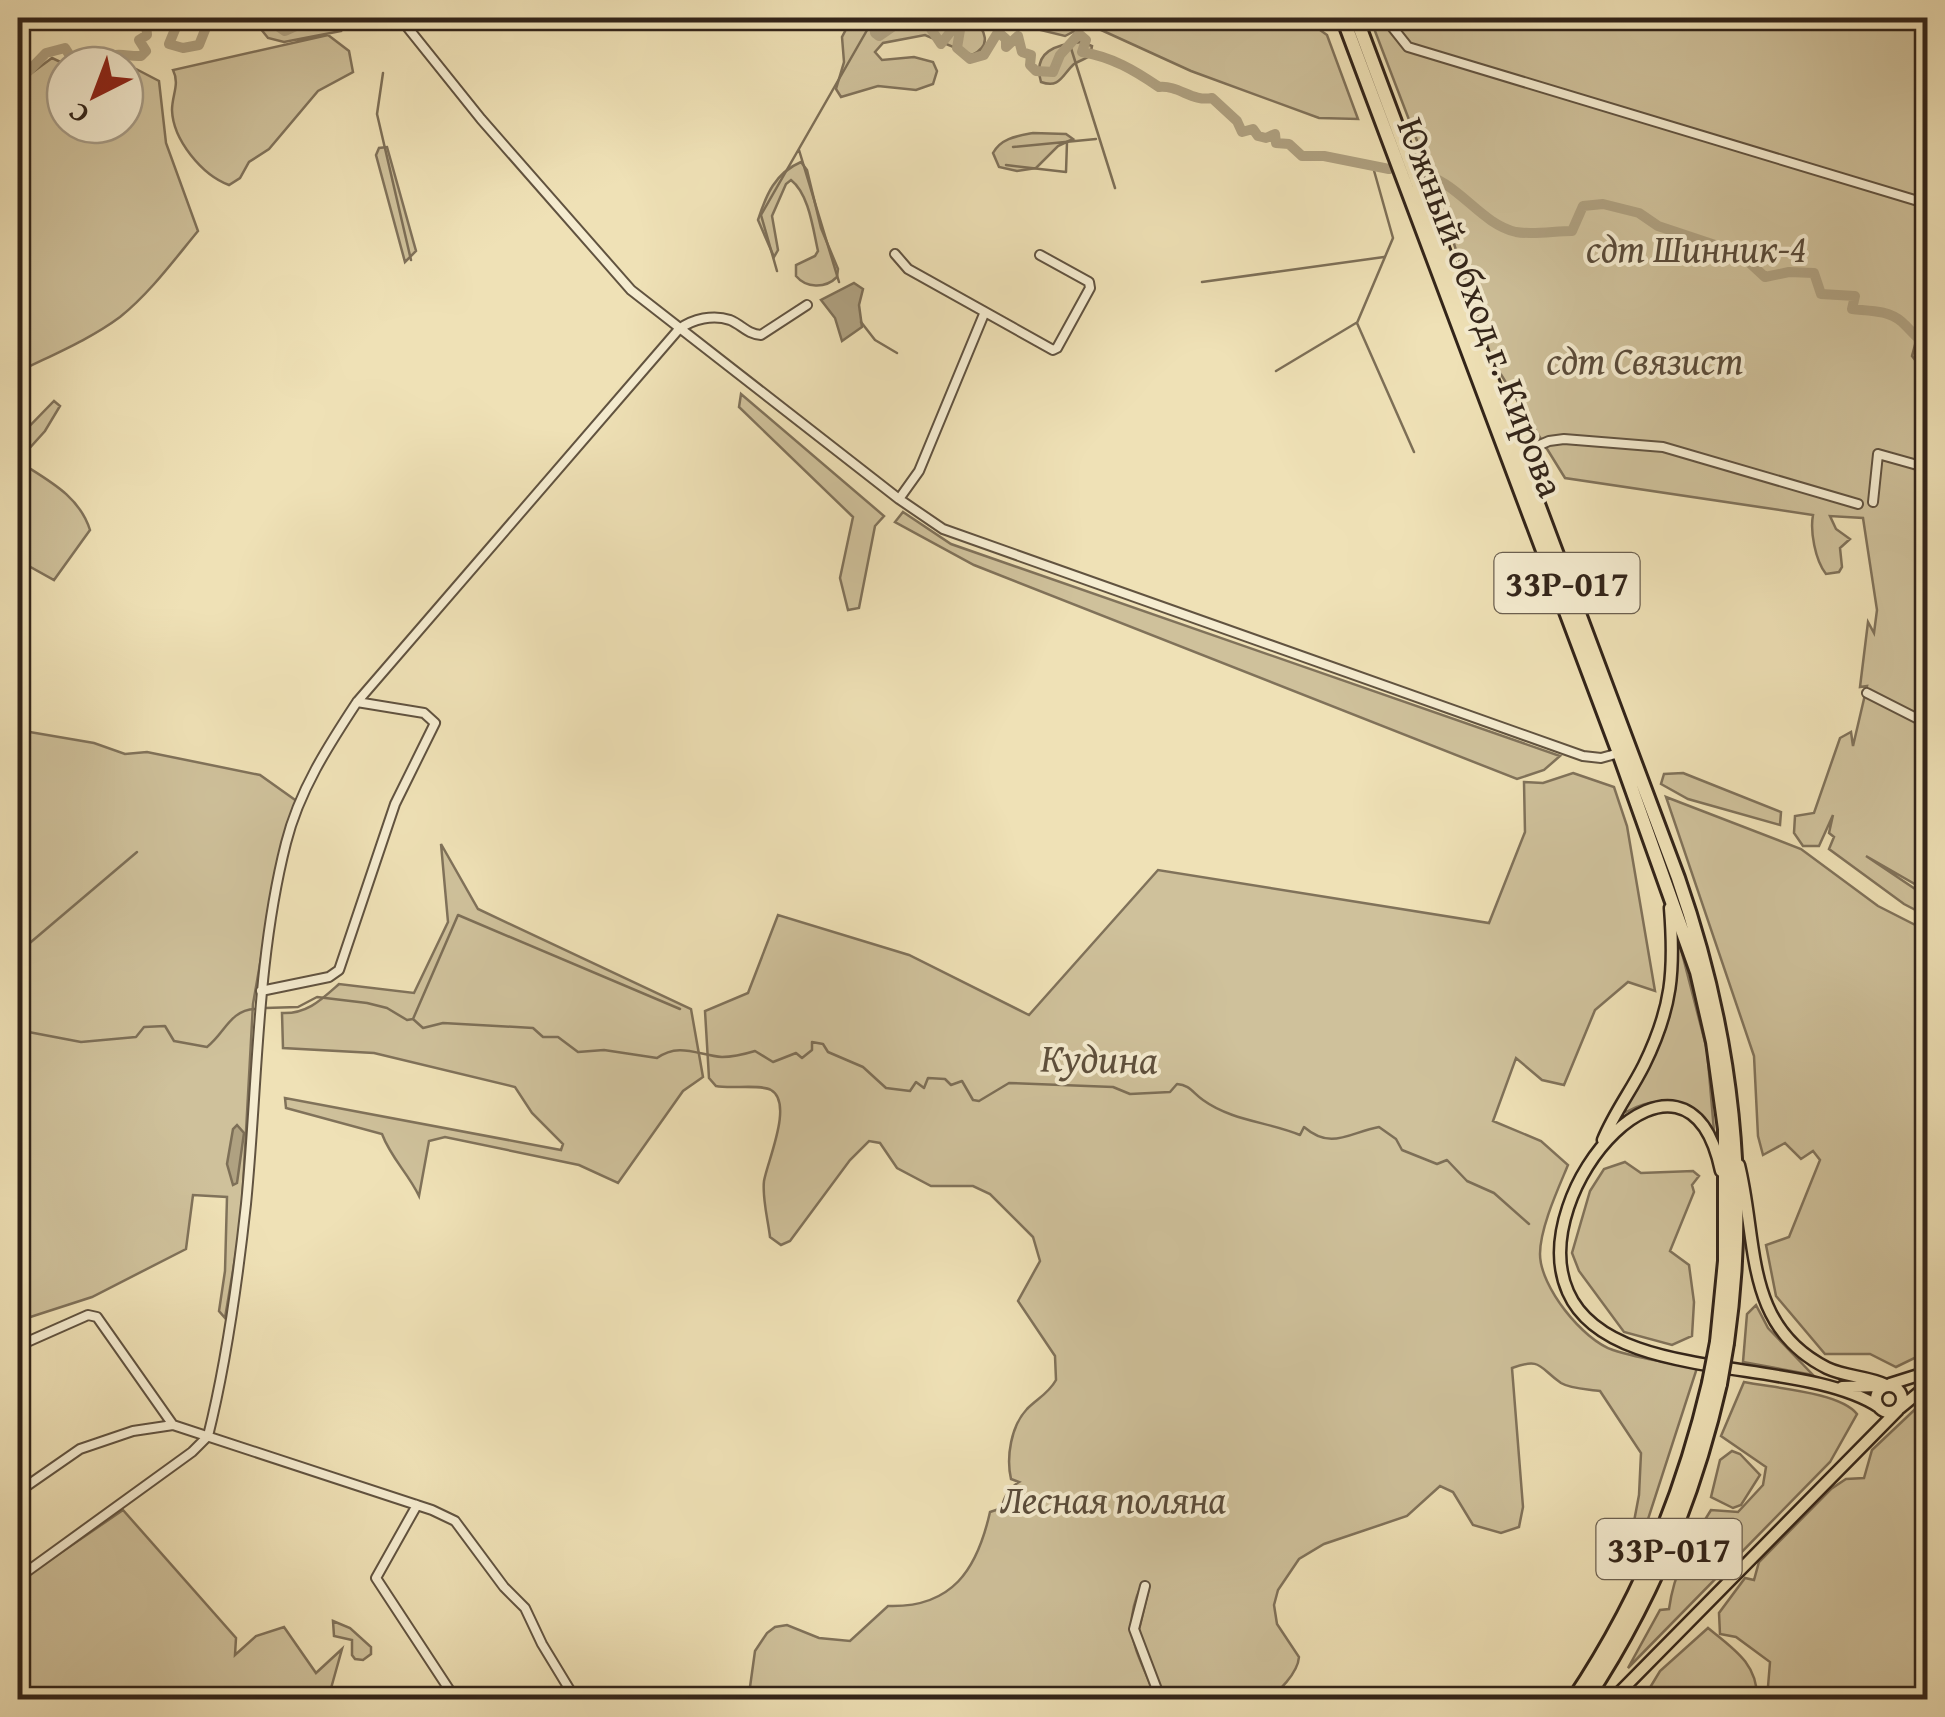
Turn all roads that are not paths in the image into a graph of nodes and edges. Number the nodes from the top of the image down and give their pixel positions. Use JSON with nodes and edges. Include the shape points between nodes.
{"nodes":[{"id":1,"x":400,"y":18,"type":"edge"},
{"id":2,"x":1342,"y":18,"type":"edge"},
{"id":3,"x":1356,"y":18,"type":"edge"},
{"id":4,"x":1385,"y":18,"type":"edge"},
{"id":5,"x":1928,"y":204,"type":"edge"},
{"id":6,"x":896,"y":254,"type":"dead end"},
{"id":7,"x":1040,"y":255,"type":"dead end"},
{"id":8,"x":807,"y":306,"type":"dead end"},
{"id":9,"x":984,"y":314,"type":"junction"},
{"id":10,"x":679,"y":329,"type":"junction"},
{"id":11,"x":1928,"y":468,"type":"edge"},
{"id":12,"x":899,"y":499,"type":"junction"},
{"id":13,"x":1537,"y":502,"type":"junction"},
{"id":14,"x":1873,"y":502,"type":"dead end"},
{"id":15,"x":1858,"y":504,"type":"dead end"},
{"id":16,"x":1868,"y":693,"type":"dead end"},
{"id":17,"x":358,"y":702,"type":"junction"},
{"id":18,"x":1928,"y":724,"type":"edge"},
{"id":19,"x":1619,"y":753,"type":"junction"},
{"id":20,"x":1668,"y":888,"type":"junction"},
{"id":21,"x":261,"y":991,"type":"junction"},
{"id":22,"x":1597,"y":1155,"type":"junction"},
{"id":23,"x":1738,"y":1158,"type":"junction"},
{"id":24,"x":1726,"y":1191,"type":"junction"},
{"id":25,"x":1722,"y":1342,"type":"junction"},
{"id":26,"x":18,"y":1346,"type":"edge"},
{"id":27,"x":1928,"y":1372,"type":"edge"},
{"id":28,"x":1714,"y":1384,"type":"junction"},
{"id":29,"x":1928,"y":1384,"type":"edge"},
{"id":30,"x":1886,"y":1385,"type":"junction"},
{"id":31,"x":1831,"y":1386,"type":"junction"},
{"id":32,"x":1879,"y":1407,"type":"junction"},
{"id":33,"x":1899,"y":1410,"type":"junction"},
{"id":34,"x":172,"y":1425,"type":"junction"},
{"id":35,"x":208,"y":1436,"type":"junction"},
{"id":36,"x":18,"y":1492,"type":"edge"},
{"id":37,"x":417,"y":1505,"type":"junction"},
{"id":38,"x":18,"y":1578,"type":"edge"},
{"id":39,"x":1145,"y":1586,"type":"dead end"},
{"id":40,"x":456,"y":1700,"type":"edge"},
{"id":41,"x":576,"y":1700,"type":"edge"},
{"id":42,"x":1160,"y":1700,"type":"edge"},
{"id":43,"x":1573,"y":1700,"type":"edge"},
{"id":44,"x":1586,"y":1700,"type":"edge"},
{"id":45,"x":1612,"y":1700,"type":"edge"}],
"edges":[{"from":1,"to":10,"type":"street","via":[[631,290]]},
{"from":2,"to":19,"type":"highway","name":"Южный обход г. Кирова","number":"33Р-017"},
{"from":3,"to":13,"type":"highway","name":"Южный обход г. Кирова","number":"33Р-017"},
{"from":4,"to":5,"type":"street","via":[[1408,47]]},
{"from":6,"to":9,"type":"street","via":[[908,269]]},
{"from":7,"to":9,"type":"street","via":[[1090,282],[1058,348],[1049,350]]},
{"from":8,"to":10,"type":"street","via":[[761,335],[723,318],[694,320]]},
{"from":9,"to":12,"type":"street","via":[[919,471]]},
{"from":10,"to":12,"type":"street"},
{"from":10,"to":17,"type":"street"},
{"from":11,"to":14,"type":"street","via":[[1878,454]]},
{"from":12,"to":19,"type":"street","via":[[944,529],[1583,756]]},
{"from":13,"to":15,"type":"street","via":[[1535,447],[1564,439],[1663,447]]},
{"from":13,"to":23,"type":"highway","name":"Южный обход г. Кирова","number":"33Р-017","via":[[1695,927],[1722,1030]]},
{"from":16,"to":18,"type":"street"},
{"from":17,"to":21,"type":"street","via":[[321,756],[286,842]]},
{"from":17,"to":21,"type":"street","via":[[424,714],[435,723],[395,804],[339,970]]},
{"from":19,"to":20,"type":"highway","name":"Южный обход г. Кирова","number":"33Р-017"},
{"from":20,"to":22,"type":"main road","via":[[1674,974],[1662,1023]]},
{"from":20,"to":24,"type":"highway","name":"Южный обход г. Кирова","number":"33Р-017","via":[[1713,1042]]},
{"from":21,"to":35,"type":"street","via":[[246,1206]]},
{"from":22,"to":24,"type":"main road","via":[[1638,1113],[1679,1110],[1710,1134]]},
{"from":22,"to":31,"type":"main road","via":[[1568,1206],[1559,1242],[1562,1277],[1583,1316],[1649,1352]]},
{"from":23,"to":25,"type":"highway","name":"Южный обход г. Кирова","number":"33Р-017","via":[[1736,1266]]},
{"from":23,"to":30,"type":"main road","via":[[1757,1282],[1778,1325],[1822,1365]]},
{"from":24,"to":25,"type":"highway","name":"Южный обход г. Кирова","number":"33Р-017"},
{"from":25,"to":28,"type":"highway","name":"Южный обход г. Кирова","number":"33Р-017","bridge":true},
{"from":26,"to":34,"type":"street","via":[[97,1317]]},
{"from":27,"to":30,"type":"main road"},
{"from":28,"to":43,"type":"highway","name":"Южный обход г. Кирова","number":"33Р-017","via":[[1658,1547]]},
{"from":28,"to":44,"type":"highway","name":"Южный обход г. Кирова","number":"33Р-017","via":[[1704,1452],[1676,1534]]},
{"from":29,"to":33,"type":"main road"},
{"from":30,"to":31,"type":"main road"},
{"from":30,"to":32,"type":"main road","via":[[1876,1397]]},
{"from":30,"to":33,"type":"main road","via":[[1902,1395]]},
{"from":31,"to":32,"type":"main road"},
{"from":32,"to":33,"type":"main road"},
{"from":33,"to":45,"type":"main road"},
{"from":34,"to":35,"type":"street"},
{"from":34,"to":36,"type":"street","via":[[80,1449]]},
{"from":35,"to":37,"type":"street"},
{"from":35,"to":38,"type":"street"},
{"from":37,"to":40,"type":"street","via":[[376,1578]]},
{"from":37,"to":41,"type":"street","via":[[464,1530],[525,1608]]},
{"from":39,"to":42,"type":"street","via":[[1134,1629]]}]}
